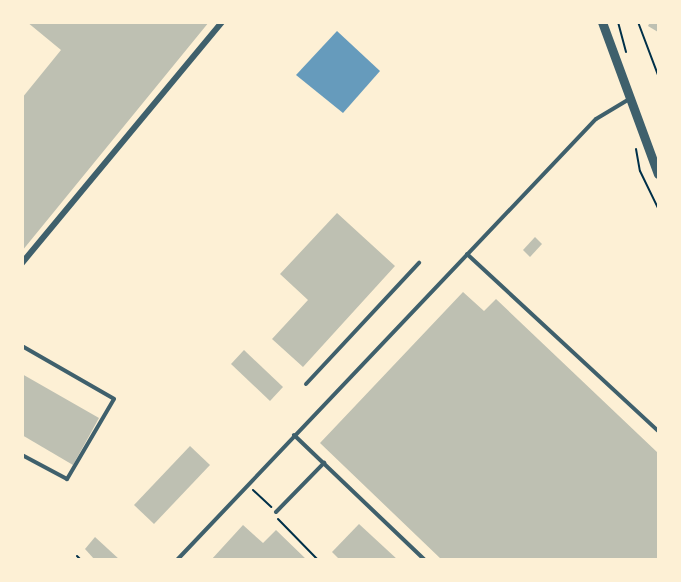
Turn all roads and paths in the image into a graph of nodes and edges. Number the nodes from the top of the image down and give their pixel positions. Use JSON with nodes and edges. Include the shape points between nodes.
{"nodes":[{"id":1,"x":222,"y":22,"type":"edge"},
{"id":2,"x":602,"y":22,"type":"edge"},
{"id":3,"x":638,"y":22,"type":"edge"},
{"id":4,"x":658,"y":75,"type":"edge"},
{"id":5,"x":629,"y":99,"type":"junction"},
{"id":6,"x":656,"y":163,"type":"edge"},
{"id":7,"x":658,"y":174,"type":"edge"},
{"id":8,"x":467,"y":254,"type":"junction"},
{"id":9,"x":22,"y":263,"type":"edge"},
{"id":10,"x":419,"y":263,"type":"dead end"},
{"id":11,"x":22,"y":346,"type":"edge"},
{"id":12,"x":306,"y":384,"type":"dead end"},
{"id":13,"x":658,"y":431,"type":"edge"},
{"id":14,"x":294,"y":435,"type":"junction"},
{"id":15,"x":22,"y":455,"type":"edge"},
{"id":16,"x":324,"y":462,"type":"junction"},
{"id":17,"x":247,"y":484,"type":"junction"},
{"id":18,"x":276,"y":512,"type":"junction"},
{"id":19,"x":77,"y":556,"type":"dead end"},
{"id":20,"x":81,"y":560,"type":"edge"},
{"id":21,"x":177,"y":560,"type":"edge"},
{"id":22,"x":318,"y":560,"type":"edge"},
{"id":23,"x":425,"y":560,"type":"edge"}],
"edges":[{"from":1,"to":9,"type":"street"},
{"from":2,"to":5,"type":"street"},
{"from":3,"to":4,"type":"path"},
{"from":5,"to":6,"type":"street"},
{"from":5,"to":8,"type":"lane","via":[[596,118]]},
{"from":6,"to":7,"type":"street"},
{"from":8,"to":13,"type":"lane"},
{"from":8,"to":14,"type":"lane"},
{"from":10,"to":12,"type":"lane"},
{"from":11,"to":15,"type":"lane","via":[[114,399],[67,479]]},
{"from":14,"to":16,"type":"lane"},
{"from":14,"to":17,"type":"lane"},
{"from":16,"to":18,"type":"lane"},
{"from":16,"to":23,"type":"lane"},
{"from":17,"to":18,"type":"path"},
{"from":17,"to":21,"type":"lane"},
{"from":18,"to":22,"type":"path","via":[[279,522]]},
{"from":19,"to":20,"type":"path"}]}
